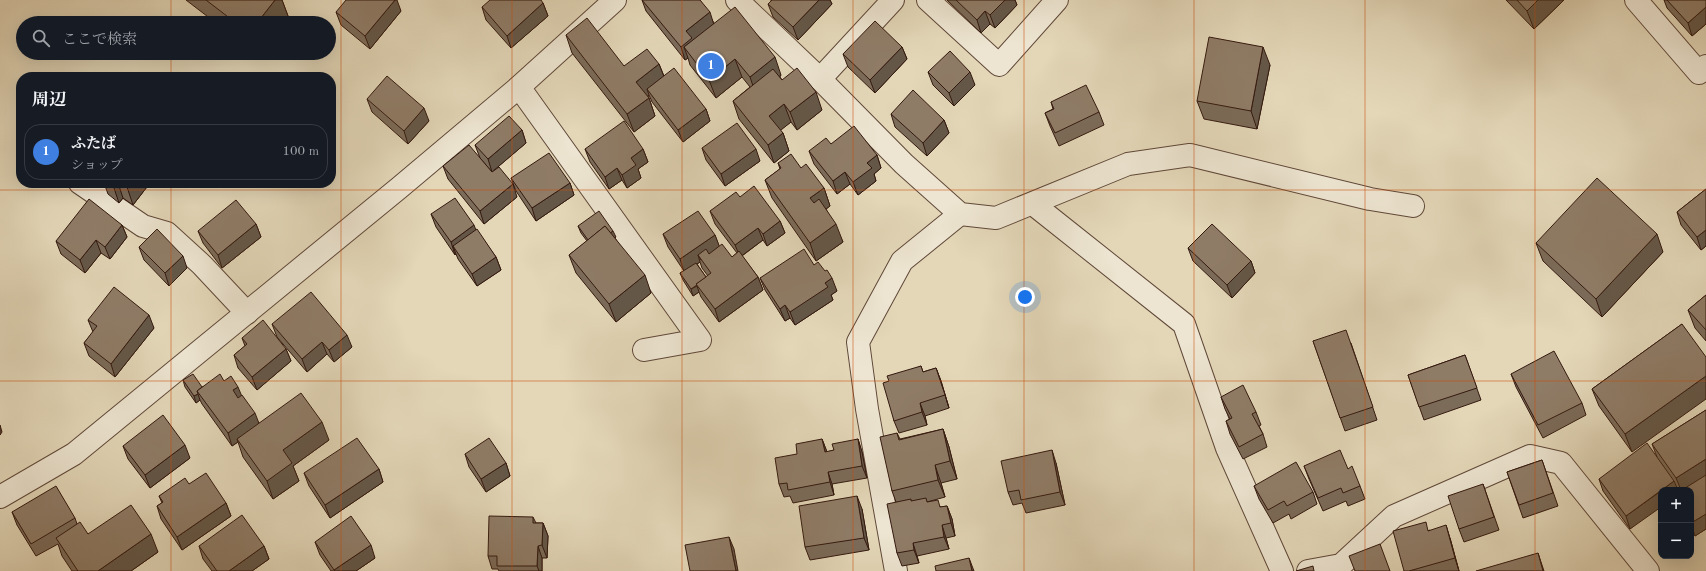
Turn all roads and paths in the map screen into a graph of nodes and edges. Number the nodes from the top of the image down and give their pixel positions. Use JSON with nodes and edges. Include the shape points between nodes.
{"nodes":[{"id":1,"x":736,"y":0,"type":"edge"},
{"id":2,"x":892,"y":0,"type":"edge"},
{"id":3,"x":928,"y":0,"type":"edge"},
{"id":4,"x":1057,"y":0,"type":"edge"},
{"id":5,"x":1636,"y":0,"type":"edge"},
{"id":6,"x":607,"y":2,"type":"edge"},
{"id":7,"x":1706,"y":66,"type":"edge"},
{"id":8,"x":820,"y":79,"type":"junction"},
{"id":9,"x":518,"y":87,"type":"junction"},
{"id":10,"x":87,"y":188,"type":"edge"},
{"id":11,"x":1033,"y":204,"type":"junction"},
{"id":12,"x":1413,"y":206,"type":"dead end"},
{"id":13,"x":960,"y":214,"type":"junction"},
{"id":14,"x":247,"y":313,"type":"junction"},
{"id":15,"x":644,"y":350,"type":"dead end"},
{"id":16,"x":0,"y":496,"type":"edge"},
{"id":17,"x":1341,"y":568,"type":"edge"},
{"id":18,"x":896,"y":571,"type":"edge"},
{"id":19,"x":1282,"y":571,"type":"edge"},
{"id":20,"x":1308,"y":571,"type":"edge"},
{"id":21,"x":1648,"y":571,"type":"edge"}],
"edges":[{"from":1,"to":8,"type":"street"},
{"from":2,"to":8,"type":"street"},
{"from":3,"to":4,"type":"street","via":[[999,65]]},
{"from":5,"to":7,"type":"street","via":[[1699,72]]},
{"from":6,"to":9,"type":"street"},
{"from":8,"to":13,"type":"street","via":[[904,164]]},
{"from":9,"to":14,"type":"street"},
{"from":9,"to":15,"type":"street","via":[[700,340]]},
{"from":10,"to":14,"type":"street","via":[[143,226],[167,233],[202,265]]},
{"from":11,"to":12,"type":"street","via":[[1128,164],[1190,155],[1370,199]]},
{"from":11,"to":13,"type":"street","via":[[996,218]]},
{"from":11,"to":19,"type":"street","via":[[1184,324],[1227,448]]},
{"from":13,"to":18,"type":"street","via":[[902,261],[858,342],[867,409]]},
{"from":14,"to":16,"type":"street","via":[[74,454]]},
{"from":17,"to":20,"type":"street"},
{"from":17,"to":21,"type":"street","via":[[1394,516],[1530,456],[1561,463]]}]}
